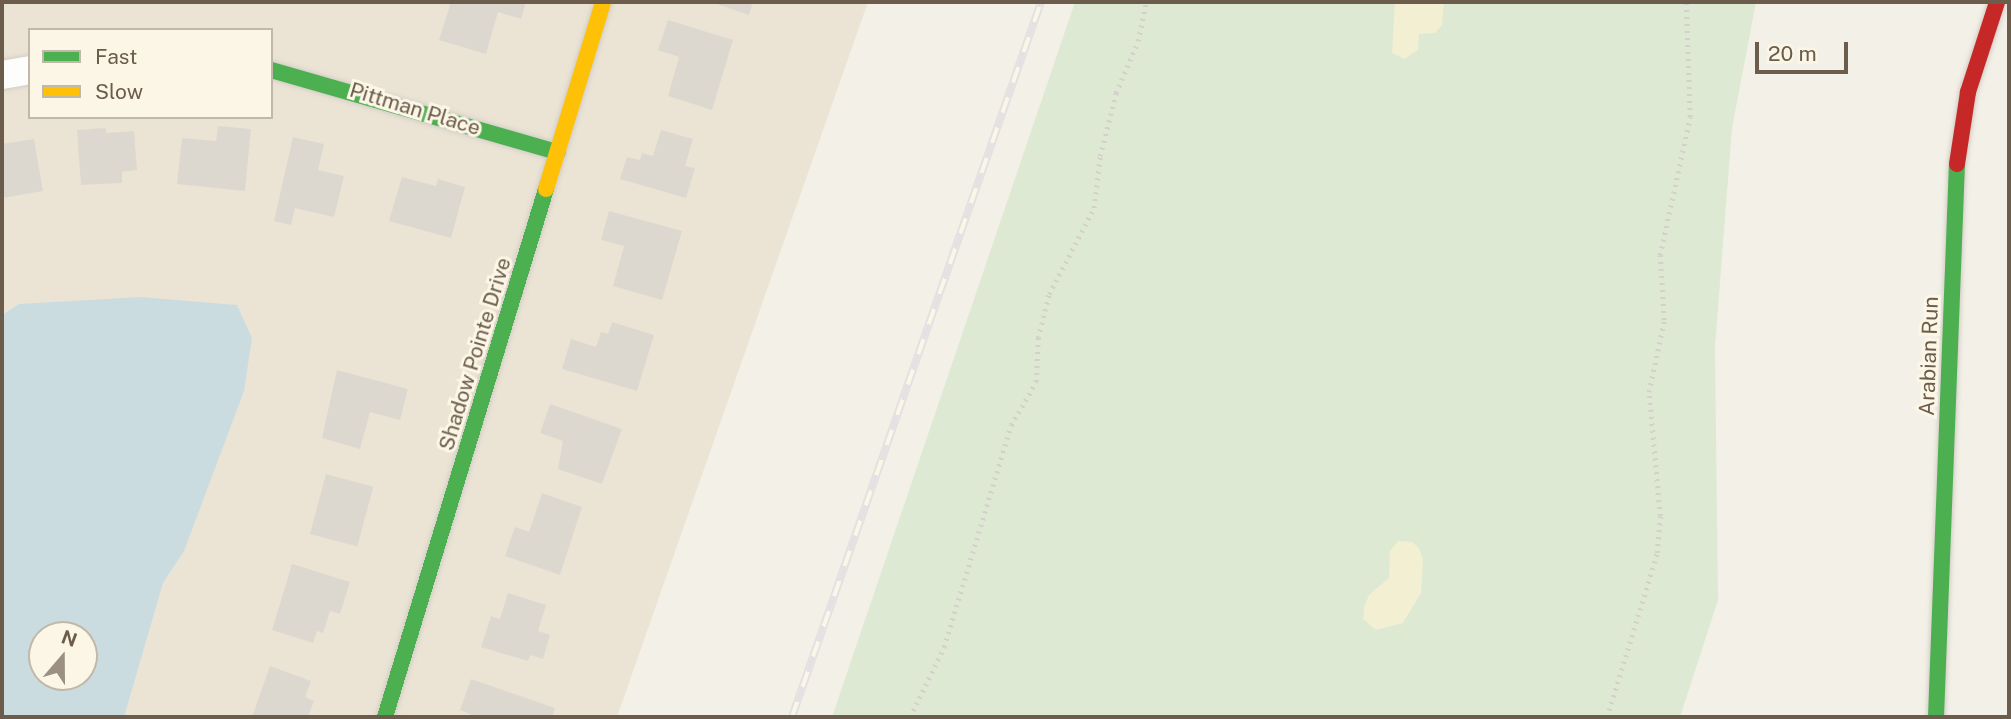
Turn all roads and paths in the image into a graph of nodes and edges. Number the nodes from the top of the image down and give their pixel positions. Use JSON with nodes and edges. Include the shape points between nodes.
{"nodes":[{"id":1,"x":603,"y":2,"type":"edge"},
{"id":2,"x":1146,"y":2,"type":"edge"},
{"id":3,"x":1686,"y":2,"type":"edge"},
{"id":4,"x":1997,"y":2,"type":"edge"},
{"id":5,"x":2009,"y":6,"type":"edge"},
{"id":6,"x":28,"y":70,"type":"edge"},
{"id":7,"x":273,"y":70,"type":"edge"},
{"id":8,"x":2,"y":75,"type":"edge"},
{"id":9,"x":557,"y":152,"type":"junction"},
{"id":10,"x":385,"y":717,"type":"edge"},
{"id":11,"x":910,"y":717,"type":"edge"},
{"id":12,"x":1607,"y":717,"type":"edge"},
{"id":13,"x":1936,"y":717,"type":"edge"}],
"edges":[{"from":1,"to":9,"type":"street","name":"Shadow Pointe Drive"},
{"from":2,"to":11,"type":"path","via":[[1138,41],[1112,106],[1094,208],[1049,294],[1038,338],[1036,382],[1011,425],[944,647]]},
{"from":3,"to":12,"type":"path","via":[[1690,117],[1660,256],[1664,320],[1649,392],[1660,516],[1657,552]]},
{"from":4,"to":5,"type":"street"},
{"from":4,"to":13,"type":"street","name":"Arabian Run","via":[[1968,92],[1956,171]]},
{"from":6,"to":8,"type":"street"},
{"from":7,"to":9,"type":"street","name":"Pittman Place"},
{"from":9,"to":10,"type":"street","name":"Shadow Pointe Drive"}]}
